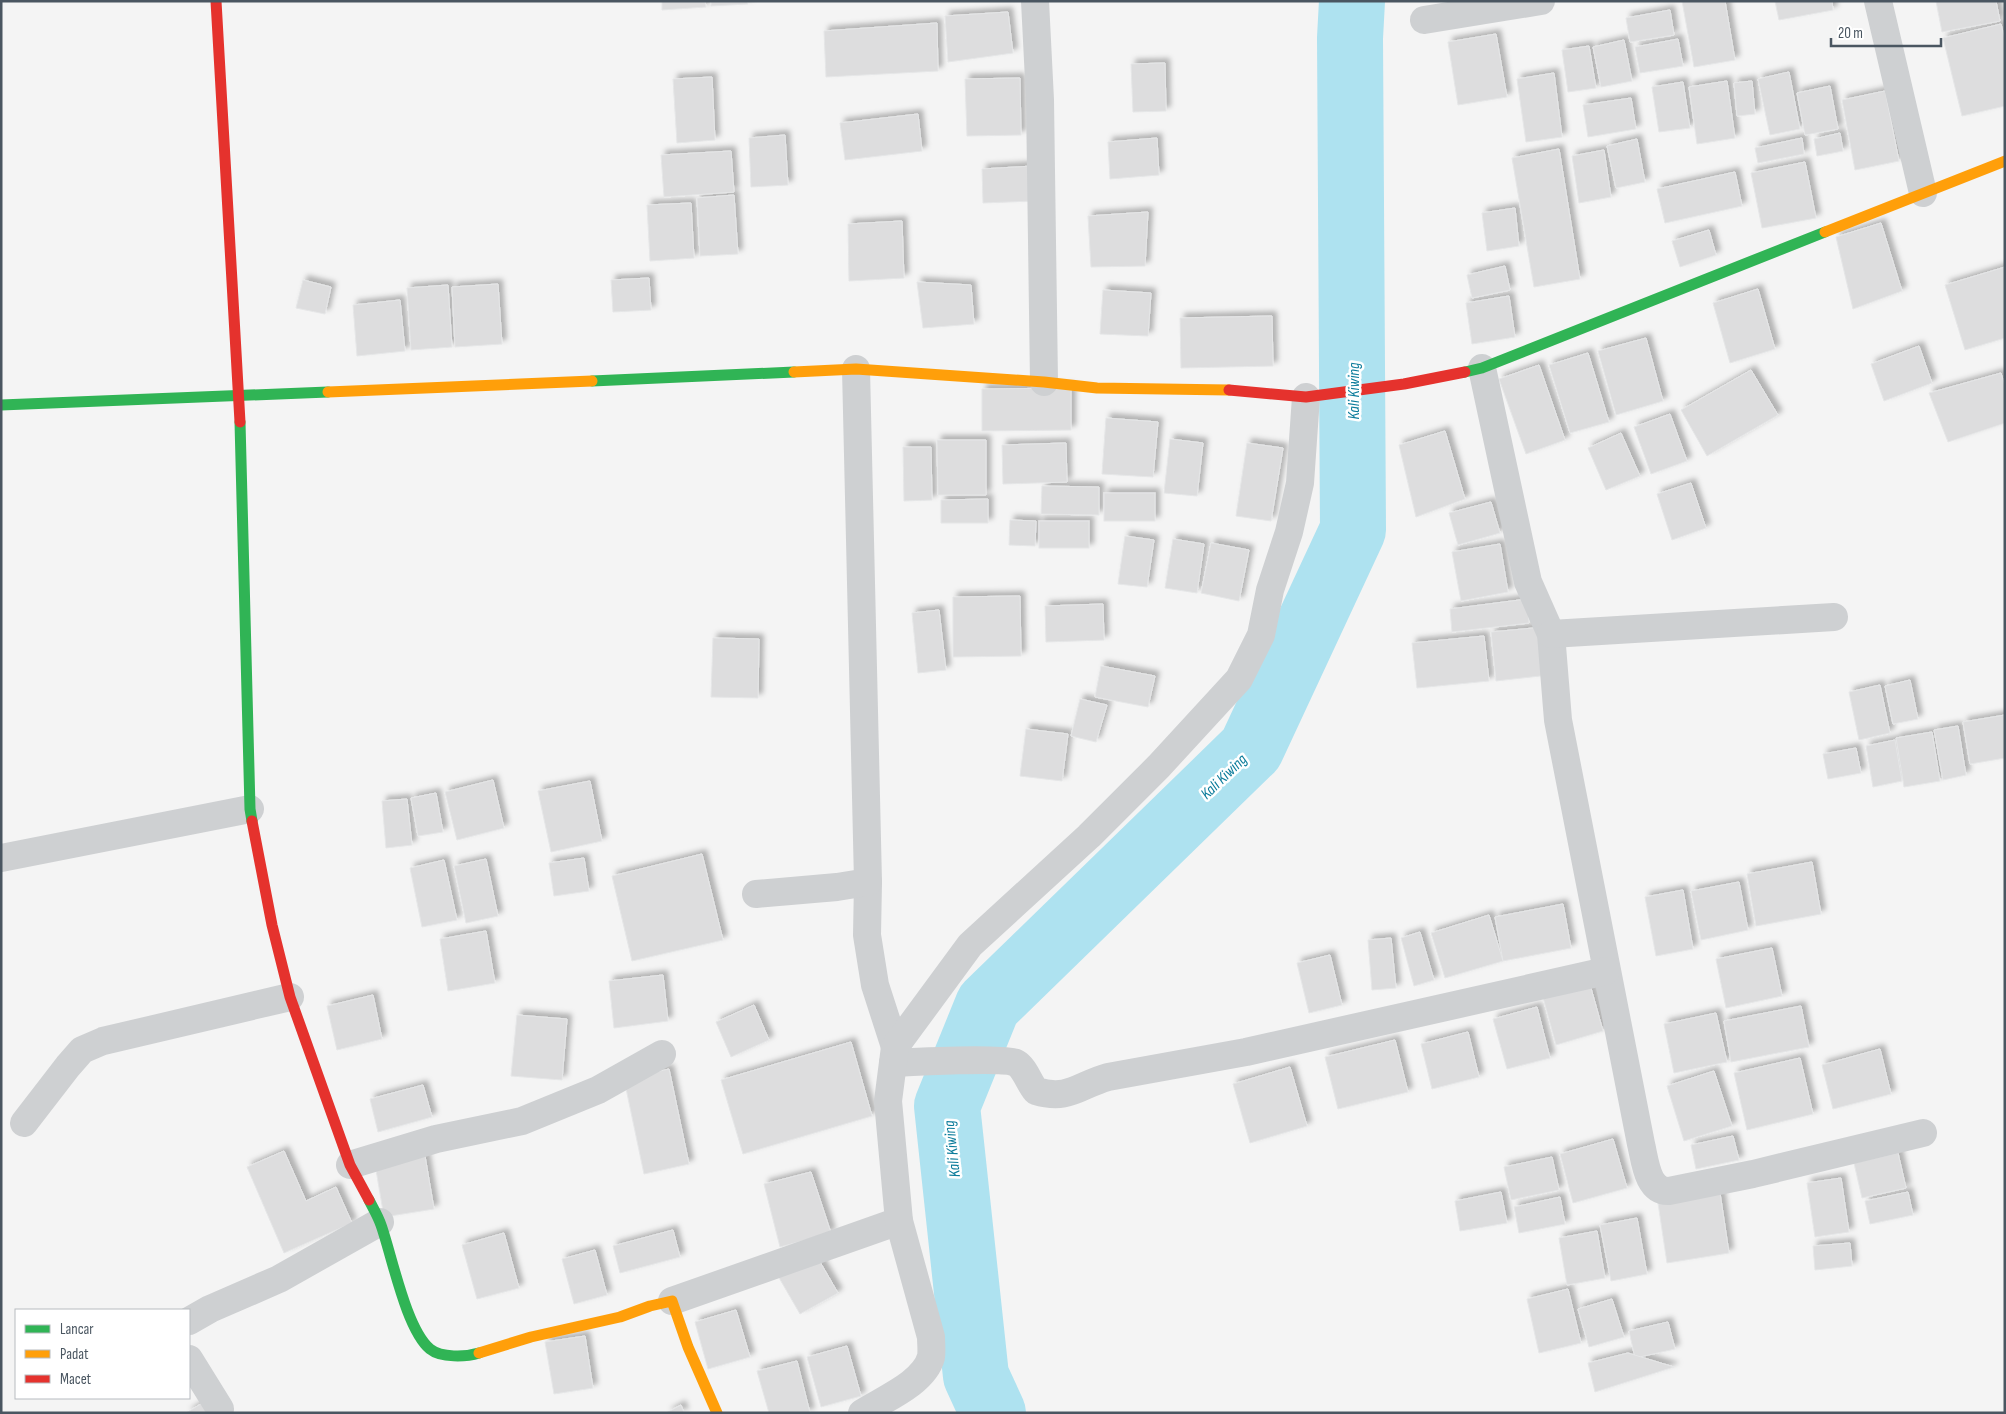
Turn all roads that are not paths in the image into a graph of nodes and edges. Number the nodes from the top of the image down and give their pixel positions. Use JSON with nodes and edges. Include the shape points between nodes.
{"nodes":[{"id":1,"x":216,"y":1,"type":"edge"},
{"id":2,"x":1035,"y":1,"type":"edge"},
{"id":3,"x":1541,"y":1,"type":"edge"},
{"id":4,"x":1878,"y":1,"type":"edge"},
{"id":5,"x":1424,"y":20,"type":"dead end"},
{"id":6,"x":2005,"y":161,"type":"edge"},
{"id":7,"x":1923,"y":193,"type":"junction"},
{"id":8,"x":1482,"y":368,"type":"junction"},
{"id":9,"x":856,"y":369,"type":"junction"},
{"id":10,"x":1044,"y":382,"type":"junction"},
{"id":11,"x":239,"y":396,"type":"junction"},
{"id":12,"x":1311,"y":397,"type":"junction"},
{"id":13,"x":1,"y":404,"type":"edge"},
{"id":14,"x":1834,"y":617,"type":"dead end"},
{"id":15,"x":1551,"y":634,"type":"junction"},
{"id":16,"x":250,"y":809,"type":"junction"},
{"id":17,"x":1,"y":858,"type":"edge"},
{"id":18,"x":868,"y":882,"type":"junction"},
{"id":19,"x":756,"y":894,"type":"dead end"},
{"id":20,"x":1606,"y":971,"type":"junction"},
{"id":21,"x":290,"y":997,"type":"junction"},
{"id":22,"x":662,"y":1054,"type":"dead end"},
{"id":23,"x":901,"y":1057,"type":"junction"},
{"id":24,"x":24,"y":1123,"type":"dead end"},
{"id":25,"x":1923,"y":1133,"type":"dead end"},
{"id":26,"x":350,"y":1165,"type":"junction"},
{"id":27,"x":899,"y":1221,"type":"junction"},
{"id":28,"x":380,"y":1222,"type":"junction"},
{"id":29,"x":672,"y":1302,"type":"junction"},
{"id":30,"x":190,"y":1320,"type":"edge"},
{"id":31,"x":190,"y":1361,"type":"edge"},
{"id":32,"x":220,"y":1409,"type":"dead end"},
{"id":33,"x":717,"y":1413,"type":"edge"},
{"id":34,"x":862,"y":1413,"type":"edge"}],
"edges":[{"from":1,"to":11,"type":"street"},
{"from":2,"to":10,"type":"street"},
{"from":3,"to":5,"type":"street"},
{"from":4,"to":7,"type":"street"},
{"from":6,"to":7,"type":"street"},
{"from":7,"to":8,"type":"street"},
{"from":8,"to":12,"type":"street","via":[[1404,384]]},
{"from":8,"to":15,"type":"street","via":[[1528,582]]},
{"from":9,"to":10,"type":"street"},
{"from":9,"to":11,"type":"street"},
{"from":9,"to":18,"type":"street"},
{"from":10,"to":12,"type":"street","via":[[1098,388],[1216,390]]},
{"from":11,"to":13,"type":"street"},
{"from":11,"to":16,"type":"street"},
{"from":12,"to":23,"type":"street","via":[[1290,532],[1270,590],[1261,635],[1240,679],[1089,836],[970,945]]},
{"from":14,"to":15,"type":"street"},
{"from":15,"to":20,"type":"street","via":[[1558,720]]},
{"from":16,"to":17,"type":"street"},
{"from":16,"to":21,"type":"street","via":[[272,925]]},
{"from":18,"to":19,"type":"street"},
{"from":18,"to":23,"type":"street","via":[[867,935],[875,985]]},
{"from":20,"to":23,"type":"street","via":[[1246,1052],[1108,1077],[1059,1095],[1036,1091],[1015,1063]]},
{"from":20,"to":25,"type":"street","via":[[1643,1152],[1650,1178],[1662,1192],[1753,1174]]},
{"from":21,"to":24,"type":"street","via":[[103,1041],[82,1050]]},
{"from":21,"to":26,"type":"street"},
{"from":22,"to":26,"type":"street","via":[[598,1090],[522,1121],[436,1139]]},
{"from":23,"to":27,"type":"street","via":[[888,1101]]},
{"from":26,"to":28,"type":"street"},
{"from":27,"to":29,"type":"street"},
{"from":27,"to":34,"type":"street","via":[[931,1337],[931,1355],[926,1368],[915,1381]]},
{"from":28,"to":29,"type":"street","via":[[410,1317],[420,1339],[432,1351],[470,1356],[531,1337]]},
{"from":28,"to":30,"type":"street","via":[[278,1279]]},
{"from":29,"to":33,"type":"street"},
{"from":31,"to":32,"type":"street"}]}
